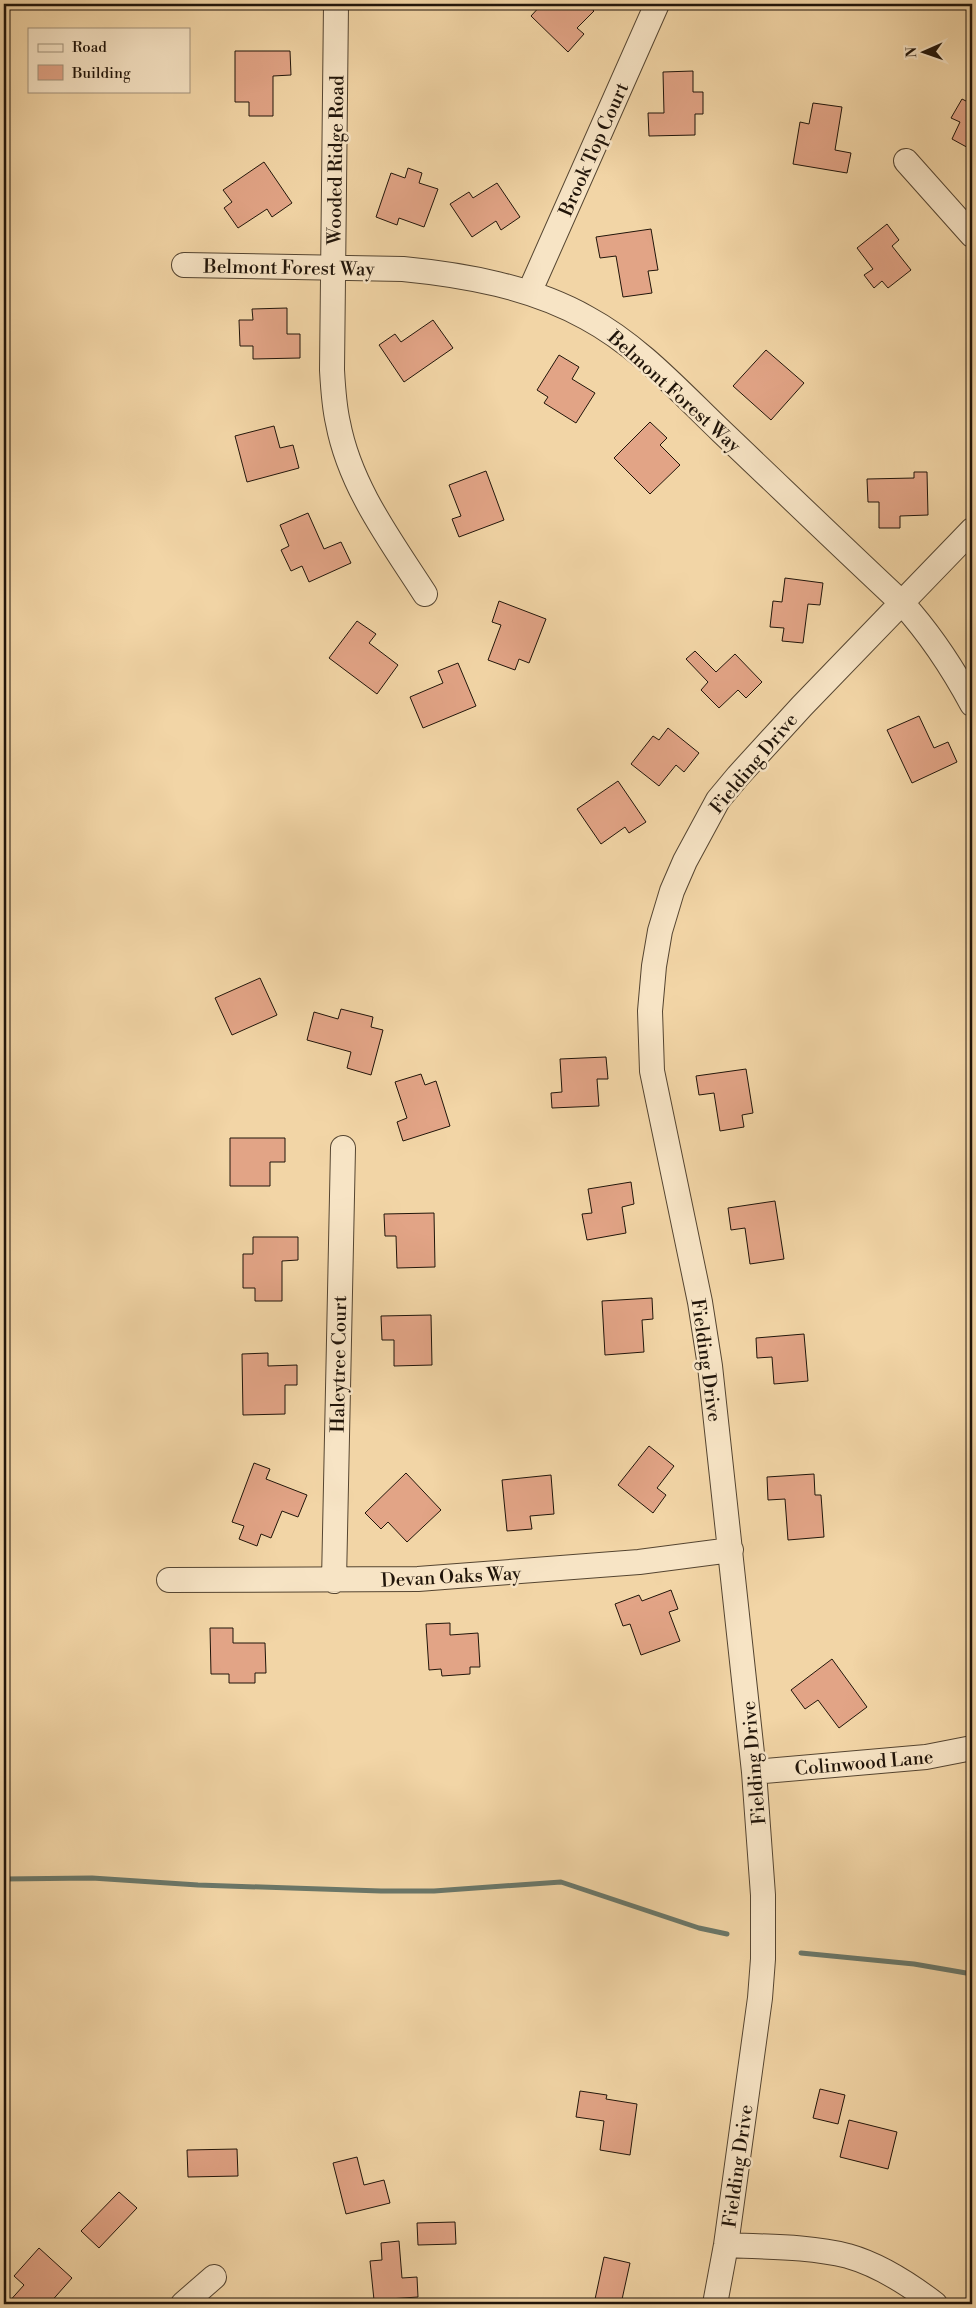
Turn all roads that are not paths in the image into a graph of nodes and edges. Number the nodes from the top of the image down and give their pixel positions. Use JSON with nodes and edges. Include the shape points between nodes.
{"nodes":[{"id":1,"x":336,"y":4,"type":"edge"},
{"id":2,"x":657,"y":4,"type":"edge"},
{"id":3,"x":906,"y":161,"type":"dead end"},
{"id":4,"x":972,"y":235,"type":"edge"},
{"id":5,"x":184,"y":265,"type":"dead end"},
{"id":6,"x":334,"y":268,"type":"junction"},
{"id":7,"x":529,"y":293,"type":"junction"},
{"id":8,"x":972,"y":530,"type":"edge"},
{"id":9,"x":425,"y":594,"type":"dead end"},
{"id":10,"x":902,"y":604,"type":"junction"},
{"id":11,"x":972,"y":704,"type":"edge"},
{"id":12,"x":343,"y":1148,"type":"dead end"},
{"id":13,"x":732,"y":1550,"type":"junction"},
{"id":14,"x":169,"y":1580,"type":"dead end"},
{"id":15,"x":334,"y":1581,"type":"junction"},
{"id":16,"x":972,"y":1748,"type":"edge"},
{"id":17,"x":754,"y":1772,"type":"junction"},
{"id":18,"x":726,"y":2245,"type":"junction"},
{"id":19,"x":214,"y":2277,"type":"dead end"},
{"id":20,"x":182,"y":2304,"type":"edge"},
{"id":21,"x":715,"y":2304,"type":"edge"},
{"id":22,"x":934,"y":2304,"type":"edge"}],
"edges":[{"from":1,"to":6,"type":"street","name":"Wooded Ridge Road"},
{"from":2,"to":7,"type":"street","name":"Brook Top Court"},
{"from":3,"to":4,"type":"street"},
{"from":5,"to":6,"type":"street","name":"Belmont Forest Way"},
{"from":6,"to":7,"type":"street","name":"Belmont Forest Way","via":[[402,268],[436,272]]},
{"from":6,"to":9,"type":"street","name":"Wooded Ridge Road","via":[[333,380],[344,446],[368,503]]},
{"from":7,"to":10,"type":"street","name":"Belmont Forest Way","via":[[585,316],[630,346]]},
{"from":8,"to":10,"type":"street","name":"Fielding Drive"},
{"from":10,"to":11,"type":"street","name":"Belmont Forest Way","via":[[944,654]]},
{"from":10,"to":13,"type":"street","name":"Fielding Drive","via":[[802,706],[718,800],[681,869],[660,931],[650,1011],[652,1071],[700,1302]]},
{"from":12,"to":15,"type":"street","name":"Haleytree Court"},
{"from":13,"to":15,"type":"street","name":"Devan Oaks Way","via":[[538,1571]]},
{"from":13,"to":17,"type":"street","name":"Fielding Drive"},
{"from":14,"to":15,"type":"street","name":"Devan Oaks Way"},
{"from":16,"to":17,"type":"street","name":"Colinwood Lane","via":[[926,1757]]},
{"from":17,"to":18,"type":"street","name":"Fielding Drive","via":[[761,1848],[763,1959]]},
{"from":18,"to":21,"type":"street","name":"Fielding Drive"},
{"from":18,"to":22,"type":"street","via":[[848,2256],[895,2277]]},
{"from":19,"to":20,"type":"street"}]}
